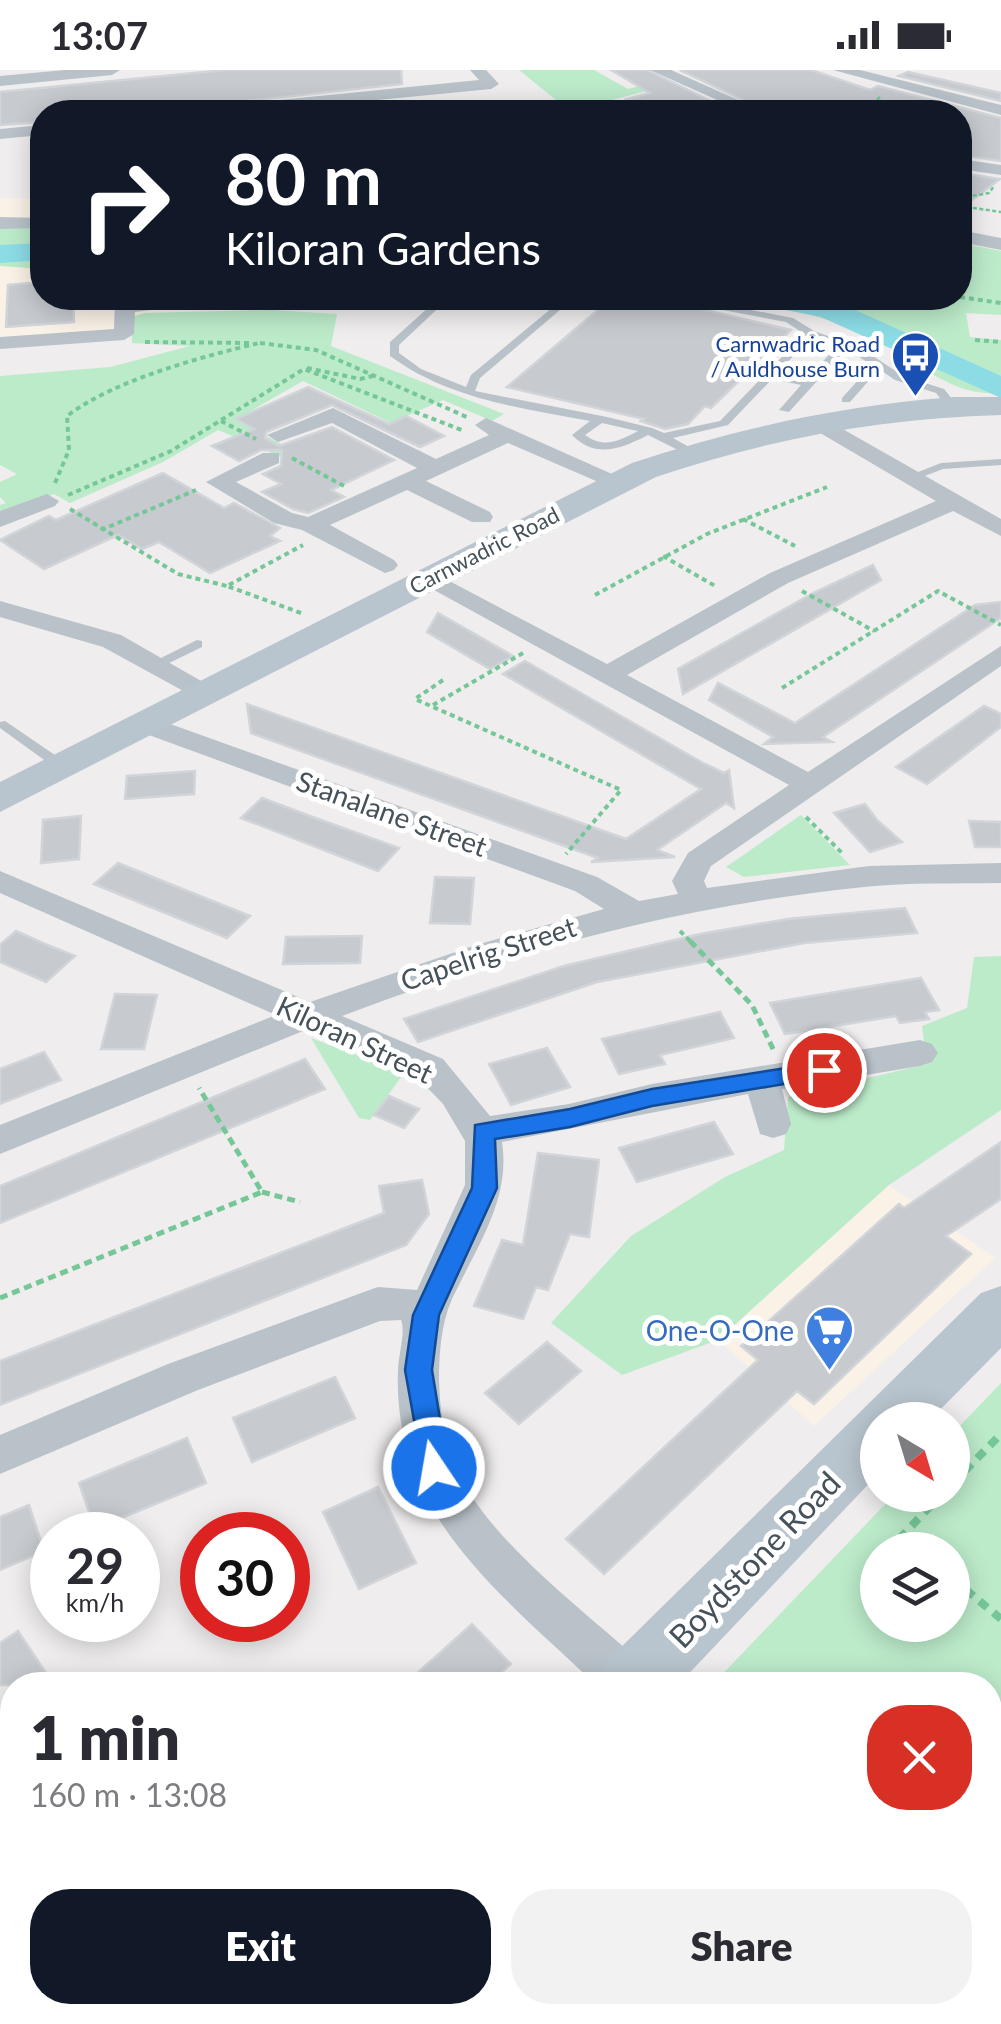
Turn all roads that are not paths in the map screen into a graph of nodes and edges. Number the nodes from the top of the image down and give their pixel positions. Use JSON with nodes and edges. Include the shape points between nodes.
{"nodes":[{"id":1,"x":112,"y":70,"type":"edge"},
{"id":2,"x":478,"y":70,"type":"edge"},
{"id":3,"x":658,"y":70,"type":"edge"},
{"id":4,"x":841,"y":70,"type":"edge"},
{"id":5,"x":886,"y":70,"type":"edge"},
{"id":6,"x":864,"y":77,"type":"junction"},
{"id":7,"x":0,"y":81,"type":"edge"},
{"id":8,"x":330,"y":100,"type":"edge"},
{"id":9,"x":729,"y":100,"type":"edge"},
{"id":10,"x":959,"y":100,"type":"edge"},
{"id":11,"x":972,"y":103,"type":"edge"},
{"id":12,"x":1001,"y":110,"type":"edge"},
{"id":13,"x":30,"y":131,"type":"edge"},
{"id":14,"x":0,"y":134,"type":"edge"},
{"id":15,"x":972,"y":166,"type":"edge"},
{"id":16,"x":1001,"y":172,"type":"edge"},
{"id":17,"x":0,"y":223,"type":"edge"},
{"id":18,"x":30,"y":223,"type":"edge"},
{"id":19,"x":972,"y":238,"type":"edge"},
{"id":20,"x":1001,"y":244,"type":"edge"},
{"id":21,"x":125,"y":310,"type":"edge"},
{"id":22,"x":431,"y":310,"type":"edge"},
{"id":23,"x":555,"y":310,"type":"edge"},
{"id":24,"x":737,"y":310,"type":"edge"},
{"id":25,"x":810,"y":333,"type":"junction"},
{"id":26,"x":0,"y":342,"type":"edge"},
{"id":27,"x":844,"y":345,"type":"junction"},
{"id":28,"x":878,"y":364,"type":"junction"},
{"id":29,"x":770,"y":375,"type":"junction"},
{"id":30,"x":912,"y":381,"type":"junction"},
{"id":31,"x":809,"y":384,"type":"junction"},
{"id":32,"x":470,"y":390,"type":"junction"},
{"id":33,"x":901,"y":395,"type":"dead end"},
{"id":34,"x":952,"y":406,"type":"junction"},
{"id":35,"x":1001,"y":406,"type":"edge"},
{"id":36,"x":817,"y":411,"type":"junction"},
{"id":37,"x":600,"y":420,"type":"junction"},
{"id":38,"x":648,"y":430,"type":"junction"},
{"id":39,"x":678,"y":445,"type":"junction"},
{"id":40,"x":1001,"y":462,"type":"edge"},
{"id":41,"x":435,"y":468,"type":"junction"},
{"id":42,"x":914,"y":476,"type":"junction"},
{"id":43,"x":408,"y":481,"type":"junction"},
{"id":44,"x":618,"y":482,"type":"junction"},
{"id":45,"x":47,"y":501,"type":"road end"},
{"id":46,"x":957,"y":501,"type":"junction"},
{"id":47,"x":481,"y":518,"type":"dead end"},
{"id":48,"x":0,"y":520,"type":"edge"},
{"id":49,"x":318,"y":529,"type":"junction"},
{"id":50,"x":1001,"y":529,"type":"edge"},
{"id":51,"x":385,"y":565,"type":"dead end"},
{"id":52,"x":428,"y":579,"type":"junction"},
{"id":53,"x":0,"y":609,"type":"edge"},
{"id":54,"x":197,"y":644,"type":"dead end"},
{"id":55,"x":1001,"y":654,"type":"edge"},
{"id":56,"x":156,"y":664,"type":"junction"},
{"id":57,"x":608,"y":675,"type":"junction"},
{"id":58,"x":208,"y":693,"type":"junction"},
{"id":59,"x":5,"y":725,"type":"dead end"},
{"id":60,"x":148,"y":725,"type":"junction"},
{"id":61,"x":63,"y":767,"type":"junction"},
{"id":62,"x":798,"y":791,"type":"junction"},
{"id":63,"x":0,"y":799,"type":"edge"},
{"id":64,"x":1001,"y":873,"type":"edge"},
{"id":65,"x":0,"y":882,"type":"edge"},
{"id":66,"x":681,"y":901,"type":"junction"},
{"id":67,"x":632,"y":910,"type":"junction"},
{"id":68,"x":306,"y":1014,"type":"junction"},
{"id":69,"x":920,"y":1053,"type":"dead end"},
{"id":70,"x":773,"y":1078,"type":"junction"},
{"id":71,"x":774,"y":1124,"type":"dead end"},
{"id":72,"x":483,"y":1132,"type":"junction"},
{"id":73,"x":0,"y":1140,"type":"edge"},
{"id":74,"x":1001,"y":1310,"type":"edge"},
{"id":75,"x":426,"y":1315,"type":"junction"},
{"id":76,"x":908,"y":1402,"type":"edge"},
{"id":77,"x":860,"y":1450,"type":"edge"},
{"id":78,"x":0,"y":1455,"type":"edge"},
{"id":79,"x":617,"y":1672,"type":"edge"},
{"id":80,"x":643,"y":1672,"type":"edge"}],
"edges":[{"from":1,"to":7,"type":"street"},
{"from":2,"to":8,"type":"street","via":[[491,84]]},
{"from":3,"to":9,"type":"street"},
{"from":4,"to":6,"type":"street"},
{"from":5,"to":6,"type":"street"},
{"from":6,"to":10,"type":"street"},
{"from":11,"to":12,"type":"street"},
{"from":13,"to":14,"type":"street"},
{"from":15,"to":16,"type":"street"},
{"from":17,"to":18,"type":"street"},
{"from":19,"to":20,"type":"street"},
{"from":21,"to":26,"type":"street","via":[[124,334]]},
{"from":22,"to":32,"type":"lane","via":[[394,344],[394,354],[406,366]]},
{"from":23,"to":32,"type":"lane","via":[[475,377]]},
{"from":24,"to":25,"type":"lane","via":[[789,320]]},
{"from":25,"to":27,"type":"lane"},
{"from":25,"to":29,"type":"lane"},
{"from":27,"to":28,"type":"lane"},
{"from":27,"to":31,"type":"lane"},
{"from":28,"to":30,"type":"lane"},
{"from":28,"to":36,"type":"lane"},
{"from":29,"to":31,"type":"lane"},
{"from":29,"to":39,"type":"lane","via":[[724,423]]},
{"from":30,"to":33,"type":"lane"},
{"from":30,"to":34,"type":"lane","via":[[940,391]]},
{"from":31,"to":36,"type":"lane"},
{"from":32,"to":37,"type":"lane"},
{"from":34,"to":35,"type":"street","name":"Carnwadric Road"},
{"from":34,"to":36,"type":"street","name":"Carnwadric Road"},
{"from":36,"to":39,"type":"street","name":"Carnwadric Road"},
{"from":36,"to":42,"type":"street"},
{"from":37,"to":38,"type":"lane"},
{"from":37,"to":38,"type":"lane","via":[[578,435],[602,449]]},
{"from":38,"to":39,"type":"lane"},
{"from":39,"to":44,"type":"street","name":"Carnwadric Road"},
{"from":40,"to":42,"type":"lane","via":[[941,466]]},
{"from":41,"to":43,"type":"street"},
{"from":41,"to":44,"type":"street","via":[[496,430]]},
{"from":41,"to":49,"type":"street","via":[[333,416],[218,482]]},
{"from":42,"to":46,"type":"street"},
{"from":43,"to":47,"type":"street"},
{"from":43,"to":49,"type":"street"},
{"from":44,"to":52,"type":"street","name":"Carnwadric Road"},
{"from":45,"to":48,"type":"street"},
{"from":46,"to":50,"type":"street"},
{"from":46,"to":57,"type":"street","via":[[779,578]]},
{"from":49,"to":51,"type":"street"},
{"from":52,"to":57,"type":"street"},
{"from":52,"to":58,"type":"street","name":"Carnwadric Road"},
{"from":53,"to":56,"type":"street","via":[[112,641]]},
{"from":54,"to":56,"type":"lane"},
{"from":55,"to":62,"type":"street"},
{"from":56,"to":58,"type":"street"},
{"from":57,"to":62,"type":"street"},
{"from":58,"to":60,"type":"street","name":"Carnwadric Road"},
{"from":59,"to":61,"type":"lane"},
{"from":60,"to":61,"type":"street","name":"Carnwadric Road"},
{"from":60,"to":67,"type":"street","name":"Stanalane Street","via":[[606,892]]},
{"from":61,"to":63,"type":"street","name":"Carnwadric Road"},
{"from":62,"to":66,"type":"street","via":[[698,860]]},
{"from":64,"to":66,"type":"street","name":"Capelrig Street","via":[[863,876]]},
{"from":65,"to":68,"type":"street","name":"Kiloran Street"},
{"from":66,"to":67,"type":"street","name":"Capelrig Street"},
{"from":67,"to":68,"type":"street","name":"Capelrig Street","via":[[502,944]]},
{"from":68,"to":72,"type":"street","name":"Kiloran Street","via":[[430,1068]]},
{"from":68,"to":73,"type":"street","name":"Capelrig Street"},
{"from":69,"to":70,"type":"street"},
{"from":70,"to":71,"type":"street"},
{"from":70,"to":72,"type":"street"},
{"from":72,"to":75,"type":"street","via":[[485,1188]]},
{"from":74,"to":76,"type":"street"},
{"from":75,"to":78,"type":"street","via":[[408,1303],[378,1304]]},
{"from":75,"to":79,"type":"street","via":[[418,1370],[434,1468],[466,1521]]},
{"from":77,"to":80,"type":"street","name":"Boydstone Road"}]}
